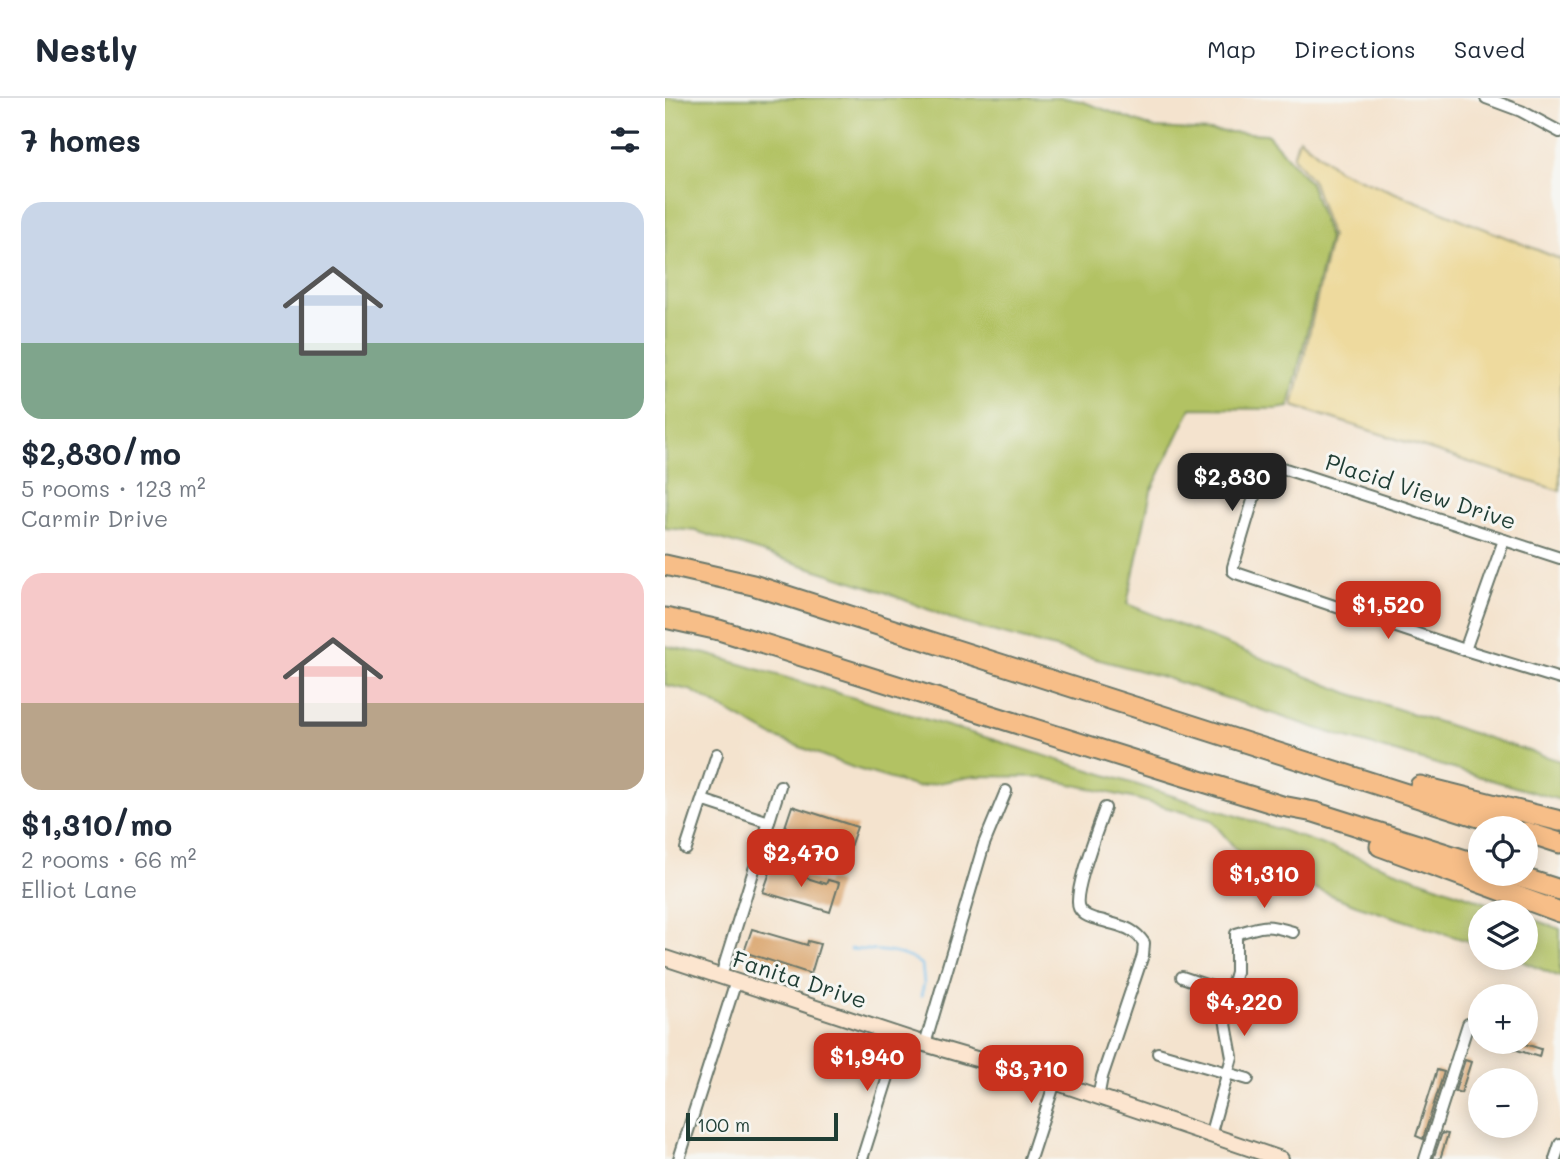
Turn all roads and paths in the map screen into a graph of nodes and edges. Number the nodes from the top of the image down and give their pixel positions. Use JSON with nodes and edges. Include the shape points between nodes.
{"nodes":[{"id":1,"x":1486,"y":98,"type":"edge"},
{"id":2,"x":1560,"y":132,"type":"edge"},
{"id":3,"x":1504,"y":540,"type":"junction"},
{"id":4,"x":1560,"y":558,"type":"edge"},
{"id":5,"x":665,"y":565,"type":"edge"},
{"id":6,"x":665,"y":618,"type":"edge"},
{"id":7,"x":1465,"y":650,"type":"junction"},
{"id":8,"x":1560,"y":679,"type":"edge"},
{"id":9,"x":1233,"y":738,"type":"junction"},
{"id":10,"x":717,"y":754,"type":"dead end"},
{"id":11,"x":780,"y":786,"type":"dead end"},
{"id":12,"x":1006,"y":791,"type":"dead end"},
{"id":13,"x":702,"y":800,"type":"junction"},
{"id":14,"x":1282,"y":806,"type":"junction"},
{"id":15,"x":1105,"y":808,"type":"dead end"},
{"id":16,"x":1476,"y":816,"type":"edge"},
{"id":17,"x":1560,"y":821,"type":"edge"},
{"id":18,"x":769,"y":822,"type":"junction"},
{"id":19,"x":1538,"y":836,"type":"edge"},
{"id":20,"x":1560,"y":843,"type":"edge"},
{"id":21,"x":686,"y":849,"type":"dead end"},
{"id":22,"x":1468,"y":861,"type":"edge"},
{"id":23,"x":1538,"y":883,"type":"edge"},
{"id":24,"x":1560,"y":890,"type":"edge"},
{"id":25,"x":1560,"y":912,"type":"edge"},
{"id":26,"x":1293,"y":932,"type":"dead end"},
{"id":27,"x":665,"y":958,"type":"edge"},
{"id":28,"x":721,"y":976,"type":"junction"},
{"id":29,"x":1182,"y":977,"type":"dead end"},
{"id":30,"x":736,"y":981,"type":"junction"},
{"id":31,"x":1229,"y":994,"type":"junction"},
{"id":32,"x":1271,"y":1007,"type":"dead end"},
{"id":33,"x":1468,"y":1024,"type":"dead end"},
{"id":34,"x":901,"y":1036,"type":"junction"},
{"id":35,"x":925,"y":1044,"type":"junction"},
{"id":36,"x":1158,"y":1053,"type":"dead end"},
{"id":37,"x":1227,"y":1073,"type":"junction"},
{"id":38,"x":1248,"y":1079,"type":"dead end"},
{"id":39,"x":1055,"y":1082,"type":"junction"},
{"id":40,"x":1098,"y":1098,"type":"junction"},
{"id":41,"x":1210,"y":1136,"type":"junction"},
{"id":42,"x":1560,"y":1144,"type":"edge"},
{"id":43,"x":679,"y":1159,"type":"edge"},
{"id":44,"x":862,"y":1159,"type":"edge"},
{"id":45,"x":1030,"y":1159,"type":"edge"},
{"id":46,"x":1281,"y":1159,"type":"edge"},
{"id":47,"x":1425,"y":1159,"type":"edge"},
{"id":48,"x":1555,"y":1159,"type":"edge"}],
"edges":[{"from":1,"to":2,"type":"street"},
{"from":3,"to":4,"type":"street","name":"Placid View Drive"},
{"from":3,"to":7,"type":"street"},
{"from":3,"to":7,"type":"street","name":"Placid View Drive","via":[[1282,468],[1275,467],[1260,477],[1233,571]]},
{"from":5,"to":9,"type":"highway","via":[[753,585]]},
{"from":6,"to":14,"type":"highway","via":[[719,630]]},
{"from":7,"to":8,"type":"street"},
{"from":9,"to":16,"type":"highway"},
{"from":9,"to":17,"type":"highway"},
{"from":10,"to":13,"type":"street"},
{"from":11,"to":18,"type":"street"},
{"from":12,"to":35,"type":"street","via":[[985,844]]},
{"from":13,"to":18,"type":"street"},
{"from":13,"to":21,"type":"street"},
{"from":14,"to":22,"type":"highway"},
{"from":14,"to":25,"type":"highway"},
{"from":15,"to":40,"type":"street","via":[[1077,900],[1088,916],[1131,929],[1144,943]]},
{"from":18,"to":28,"type":"street"},
{"from":19,"to":20,"type":"highway"},
{"from":23,"to":24,"type":"highway"},
{"from":26,"to":31,"type":"street","via":[[1259,926],[1236,934]]},
{"from":27,"to":28,"type":"main road","name":"Fanita Drive"},
{"from":28,"to":30,"type":"main road","name":"Fanita Drive"},
{"from":29,"to":31,"type":"street"},
{"from":30,"to":34,"type":"main road","name":"Fanita Drive"},
{"from":30,"to":43,"type":"street"},
{"from":31,"to":32,"type":"street"},
{"from":31,"to":37,"type":"street","via":[[1224,1013],[1232,1057]]},
{"from":33,"to":47,"type":"street"},
{"from":34,"to":35,"type":"main road","name":"Fanita Drive"},
{"from":34,"to":44,"type":"street"},
{"from":35,"to":39,"type":"main road","name":"Fanita Drive"},
{"from":36,"to":37,"type":"street"},
{"from":37,"to":38,"type":"street"},
{"from":37,"to":41,"type":"street"},
{"from":39,"to":40,"type":"main road","name":"Fanita Drive"},
{"from":39,"to":45,"type":"street"},
{"from":40,"to":41,"type":"main road","name":"Fanita Drive"},
{"from":41,"to":46,"type":"main road","name":"Fanita Drive"},
{"from":42,"to":48,"type":"street"}]}
